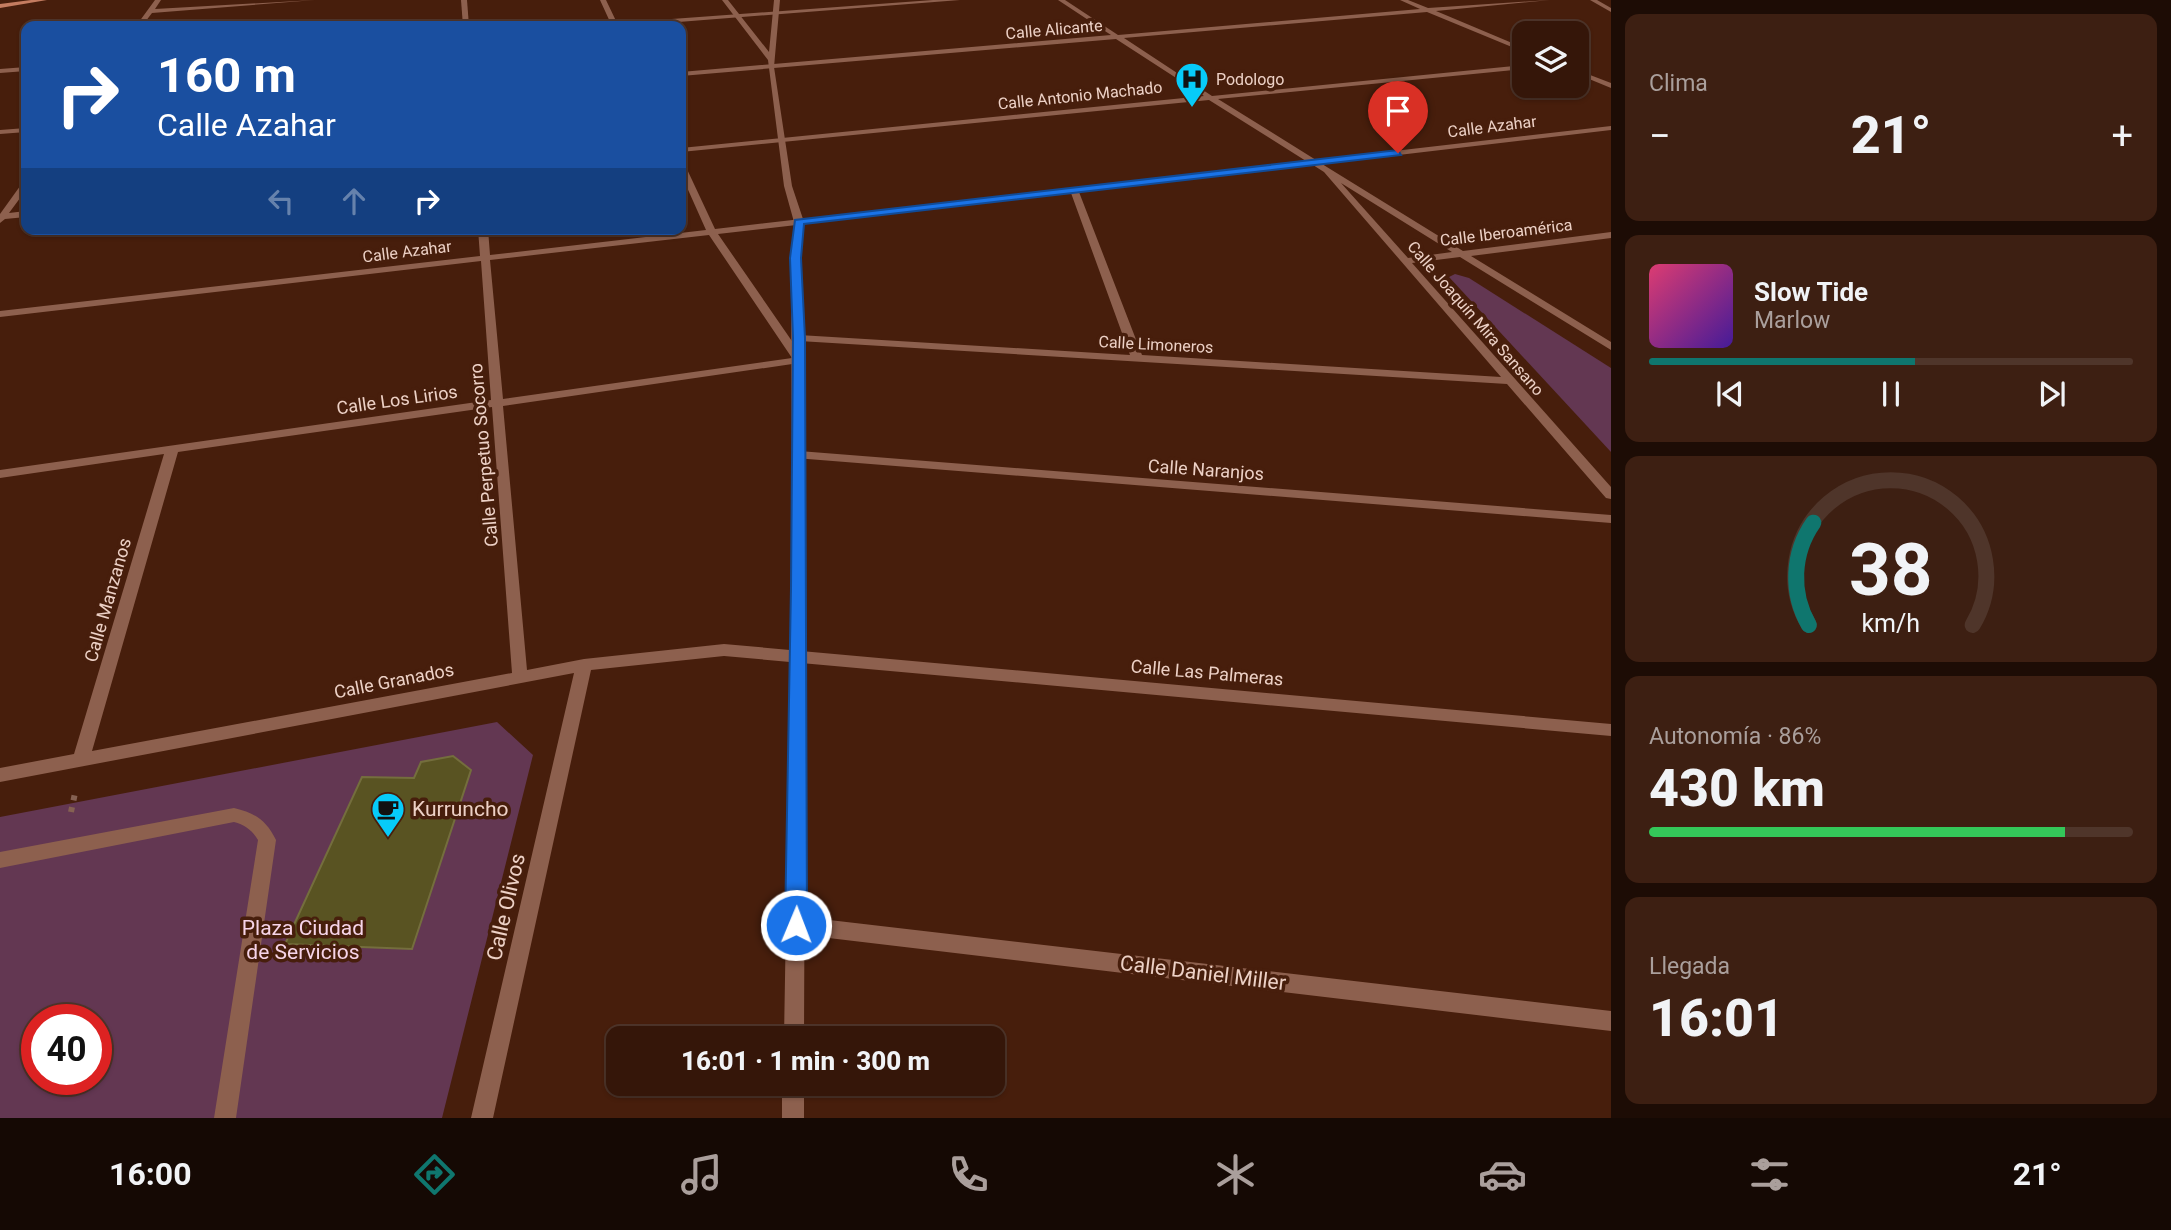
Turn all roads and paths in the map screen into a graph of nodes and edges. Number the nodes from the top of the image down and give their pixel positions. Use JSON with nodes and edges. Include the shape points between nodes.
{"nodes":[{"id":1,"x":44,"y":0,"type":"edge"},
{"id":2,"x":158,"y":0,"type":"edge"},
{"id":3,"x":312,"y":0,"type":"edge"},
{"id":4,"x":464,"y":0,"type":"edge"},
{"id":5,"x":603,"y":0,"type":"edge"},
{"id":6,"x":725,"y":0,"type":"edge"},
{"id":7,"x":777,"y":0,"type":"edge"},
{"id":8,"x":957,"y":0,"type":"edge"},
{"id":9,"x":1061,"y":0,"type":"edge"},
{"id":10,"x":1403,"y":0,"type":"edge"},
{"id":11,"x":1547,"y":0,"type":"edge"},
{"id":12,"x":1593,"y":0,"type":"edge"},
{"id":13,"x":0,"y":6,"type":"edge"},
{"id":14,"x":1611,"y":10,"type":"edge"},
{"id":15,"x":150,"y":11,"type":"junction"},
{"id":16,"x":1429,"y":11,"type":"junction"},
{"id":17,"x":777,"y":13,"type":"junction"},
{"id":18,"x":738,"y":16,"type":"junction"},
{"id":19,"x":143,"y":21,"type":"edge"},
{"id":20,"x":466,"y":21,"type":"edge"},
{"id":21,"x":613,"y":21,"type":"edge"},
{"id":22,"x":676,"y":21,"type":"edge"},
{"id":23,"x":1118,"y":37,"type":"junction"},
{"id":24,"x":1512,"y":45,"type":"edge"},
{"id":25,"x":771,"y":63,"type":"junction"},
{"id":26,"x":1512,"y":68,"type":"edge"},
{"id":27,"x":21,"y":69,"type":"edge"},
{"id":28,"x":0,"y":71,"type":"edge"},
{"id":29,"x":686,"y":74,"type":"edge"},
{"id":30,"x":1589,"y":77,"type":"edge"},
{"id":31,"x":1611,"y":86,"type":"edge"},
{"id":32,"x":1211,"y":98,"type":"junction"},
{"id":33,"x":1611,"y":128,"type":"edge"},
{"id":34,"x":21,"y":130,"type":"edge"},
{"id":35,"x":0,"y":132,"type":"edge"},
{"id":36,"x":781,"y":140,"type":"junction"},
{"id":37,"x":686,"y":150,"type":"edge"},
{"id":38,"x":1318,"y":162,"type":"junction"},
{"id":39,"x":686,"y":176,"type":"edge"},
{"id":40,"x":1074,"y":190,"type":"junction"},
{"id":41,"x":21,"y":191,"type":"edge"},
{"id":42,"x":21,"y":215,"type":"edge"},
{"id":43,"x":1,"y":218,"type":"edge"},
{"id":44,"x":799,"y":222,"type":"junction"},
{"id":45,"x":712,"y":232,"type":"junction"},
{"id":46,"x":483,"y":235,"type":"edge"},
{"id":47,"x":686,"y":235,"type":"edge"},
{"id":48,"x":686,"y":235,"type":"edge"},
{"id":49,"x":1608,"y":237,"type":"edge"},
{"id":50,"x":1464,"y":254,"type":"junction"},
{"id":51,"x":485,"y":258,"type":"junction"},
{"id":52,"x":1405,"y":261,"type":"junction"},
{"id":53,"x":0,"y":314,"type":"edge"},
{"id":54,"x":799,"y":338,"type":"junction"},
{"id":55,"x":1611,"y":347,"type":"edge"},
{"id":56,"x":1137,"y":358,"type":"junction"},
{"id":57,"x":799,"y":360,"type":"junction"},
{"id":58,"x":1511,"y":381,"type":"junction"},
{"id":59,"x":497,"y":403,"type":"junction"},
{"id":60,"x":172,"y":450,"type":"junction"},
{"id":61,"x":799,"y":456,"type":"junction"},
{"id":62,"x":0,"y":474,"type":"edge"},
{"id":63,"x":1611,"y":495,"type":"edge"},
{"id":64,"x":1611,"y":519,"type":"edge"},
{"id":65,"x":799,"y":655,"type":"junction"},
{"id":66,"x":584,"y":665,"type":"junction"},
{"id":67,"x":520,"y":677,"type":"junction"},
{"id":68,"x":1611,"y":730,"type":"edge"},
{"id":69,"x":80,"y":760,"type":"junction"},
{"id":70,"x":0,"y":775,"type":"edge"},
{"id":71,"x":65,"y":847,"type":"junction"},
{"id":72,"x":0,"y":860,"type":"edge"},
{"id":73,"x":796,"y":925,"type":"junction"},
{"id":74,"x":1611,"y":1021,"type":"edge"},
{"id":75,"x":794,"y":1026,"type":"edge"},
{"id":76,"x":793,"y":1096,"type":"edge"},
{"id":77,"x":225,"y":1118,"type":"edge"},
{"id":78,"x":482,"y":1118,"type":"edge"},
{"id":79,"x":793,"y":1118,"type":"edge"}],
"edges":[{"from":1,"to":13,"type":"main road"},
{"from":2,"to":15,"type":"street"},
{"from":3,"to":15,"type":"street"},
{"from":4,"to":20,"type":"street"},
{"from":5,"to":21,"type":"street"},
{"from":6,"to":18,"type":"street"},
{"from":7,"to":17,"type":"street"},
{"from":8,"to":17,"type":"street"},
{"from":9,"to":23,"type":"street"},
{"from":10,"to":16,"type":"street"},
{"from":11,"to":16,"type":"street","name":"Calle Alicante"},
{"from":12,"to":14,"type":"street"},
{"from":15,"to":19,"type":"street"},
{"from":16,"to":23,"type":"street","name":"Calle Alicante"},
{"from":16,"to":24,"type":"street"},
{"from":17,"to":18,"type":"street"},
{"from":17,"to":25,"type":"street"},
{"from":18,"to":22,"type":"street"},
{"from":18,"to":25,"type":"street"},
{"from":23,"to":25,"type":"street","name":"Calle Alicante"},
{"from":23,"to":32,"type":"street"},
{"from":25,"to":29,"type":"street","name":"Calle Alicante"},
{"from":25,"to":36,"type":"street"},
{"from":26,"to":32,"type":"street","name":"Calle Antonio Machado"},
{"from":27,"to":28,"type":"street"},
{"from":30,"to":31,"type":"street"},
{"from":32,"to":36,"type":"street","name":"Calle Antonio Machado"},
{"from":32,"to":38,"type":"street"},
{"from":33,"to":38,"type":"street","name":"Calle Azahar"},
{"from":34,"to":35,"type":"street"},
{"from":36,"to":37,"type":"street","name":"Calle Antonio Machado"},
{"from":36,"to":44,"type":"street"},
{"from":38,"to":40,"type":"street","name":"Calle Azahar"},
{"from":38,"to":50,"type":"street"},
{"from":38,"to":52,"type":"street","name":"Calle Joaquín Mira Sansano"},
{"from":39,"to":45,"type":"street"},
{"from":40,"to":44,"type":"street","name":"Calle Azahar"},
{"from":40,"to":56,"type":"street"},
{"from":41,"to":43,"type":"street"},
{"from":42,"to":43,"type":"street"},
{"from":44,"to":45,"type":"street","name":"Calle Azahar"},
{"from":44,"to":54,"type":"street"},
{"from":45,"to":48,"type":"street","name":"Calle Azahar"},
{"from":45,"to":57,"type":"street"},
{"from":46,"to":51,"type":"street","name":"Calle Perpetuo Socorro"},
{"from":47,"to":51,"type":"street","name":"Calle Azahar"},
{"from":49,"to":50,"type":"street","name":"Calle Iberoamérica"},
{"from":50,"to":52,"type":"street","name":"Calle Iberoamérica"},
{"from":50,"to":55,"type":"street"},
{"from":51,"to":53,"type":"street","name":"Calle Azahar"},
{"from":51,"to":59,"type":"street","name":"Calle Perpetuo Socorro"},
{"from":52,"to":58,"type":"street","name":"Calle Joaquín Mira Sansano"},
{"from":54,"to":56,"type":"street","name":"Calle Limoneros"},
{"from":54,"to":57,"type":"street"},
{"from":56,"to":58,"type":"street","name":"Calle Limoneros"},
{"from":57,"to":59,"type":"street","name":"Calle Los Lirios"},
{"from":57,"to":61,"type":"street"},
{"from":58,"to":63,"type":"street","name":"Calle Joaquín Mira Sansano"},
{"from":59,"to":60,"type":"street","name":"Calle Los Lirios"},
{"from":59,"to":67,"type":"street","name":"Calle Perpetuo Socorro"},
{"from":60,"to":62,"type":"street","name":"Calle Los Lirios"},
{"from":60,"to":69,"type":"street","name":"Calle Manzanos"},
{"from":61,"to":64,"type":"street","name":"Calle Naranjos"},
{"from":61,"to":65,"type":"street"},
{"from":65,"to":66,"type":"street","name":"Calle Granados","via":[[724,650]]},
{"from":65,"to":68,"type":"street","name":"Calle Las Palmeras"},
{"from":65,"to":73,"type":"street"},
{"from":66,"to":67,"type":"street","name":"Calle Granados"},
{"from":66,"to":78,"type":"street","name":"Calle Olivos"},
{"from":67,"to":69,"type":"street","name":"Calle Granados"},
{"from":69,"to":70,"type":"street","name":"Calle Granados"},
{"from":69,"to":71,"type":"path"},
{"from":71,"to":72,"type":"street"},
{"from":71,"to":77,"type":"street","via":[[234,815],[262,828],[267,840]]},
{"from":73,"to":74,"type":"street","name":"Calle Daniel Miller"},
{"from":73,"to":75,"type":"street"},
{"from":76,"to":79,"type":"street"}]}
